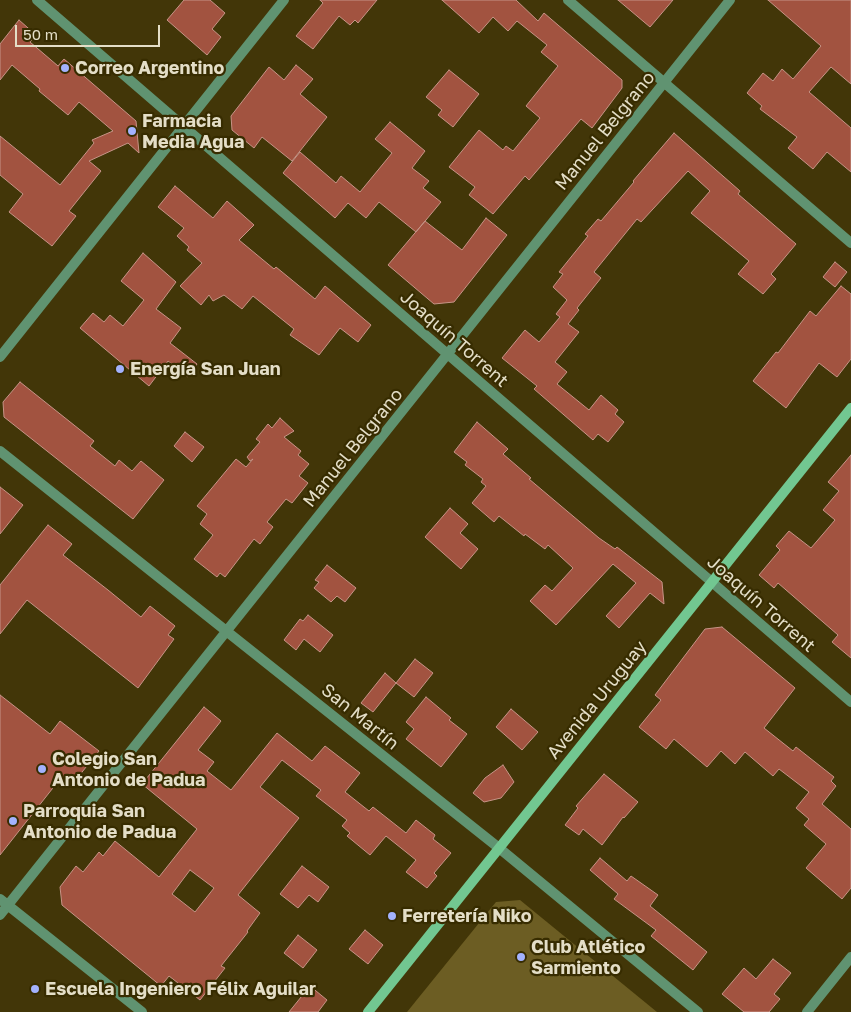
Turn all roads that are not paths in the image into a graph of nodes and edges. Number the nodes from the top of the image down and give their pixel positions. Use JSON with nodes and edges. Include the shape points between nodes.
{"nodes":[{"id":1,"x":37,"y":0,"type":"edge"},
{"id":2,"x":284,"y":0,"type":"edge"},
{"id":3,"x":568,"y":0,"type":"edge"},
{"id":4,"x":730,"y":0,"type":"edge"},
{"id":5,"x":664,"y":82,"type":"junction"},
{"id":6,"x":183,"y":126,"type":"junction"},
{"id":7,"x":851,"y":243,"type":"edge"},
{"id":8,"x":448,"y":355,"type":"junction"},
{"id":9,"x":0,"y":356,"type":"edge"},
{"id":10,"x":851,"y":408,"type":"edge"},
{"id":11,"x":0,"y":451,"type":"edge"},
{"id":12,"x":712,"y":582,"type":"junction"},
{"id":13,"x":227,"y":632,"type":"junction"},
{"id":14,"x":851,"y":702,"type":"edge"},
{"id":15,"x":499,"y":848,"type":"junction"},
{"id":16,"x":4,"y":902,"type":"edge"},
{"id":17,"x":0,"y":916,"type":"edge"},
{"id":18,"x":851,"y":957,"type":"edge"},
{"id":19,"x":142,"y":1012,"type":"edge"},
{"id":20,"x":368,"y":1012,"type":"edge"},
{"id":21,"x":698,"y":1012,"type":"edge"},
{"id":22,"x":807,"y":1012,"type":"edge"}],
"edges":[{"from":1,"to":6,"type":"street","name":"Joaquín Torrent"},
{"from":2,"to":6,"type":"street"},
{"from":3,"to":5,"type":"street"},
{"from":4,"to":5,"type":"street","name":"Manuel Belgrano"},
{"from":5,"to":7,"type":"street"},
{"from":5,"to":8,"type":"street","name":"Manuel Belgrano"},
{"from":6,"to":8,"type":"street","name":"Joaquín Torrent"},
{"from":6,"to":9,"type":"street"},
{"from":8,"to":12,"type":"street","name":"Joaquín Torrent"},
{"from":8,"to":13,"type":"street","name":"Manuel Belgrano"},
{"from":10,"to":12,"type":"main road","name":"Avenida Uruguay"},
{"from":11,"to":13,"type":"street","name":"San Martín"},
{"from":12,"to":14,"type":"street","name":"Joaquín Torrent"},
{"from":12,"to":15,"type":"main road","name":"Avenida Uruguay"},
{"from":13,"to":15,"type":"street","name":"San Martín"},
{"from":13,"to":16,"type":"street","name":"Manuel Belgrano"},
{"from":15,"to":20,"type":"main road","name":"Avenida Uruguay"},
{"from":15,"to":21,"type":"street","name":"San Martín"},
{"from":16,"to":17,"type":"street","name":"Manuel Belgrano"},
{"from":16,"to":19,"type":"street"},
{"from":18,"to":22,"type":"street"}]}
